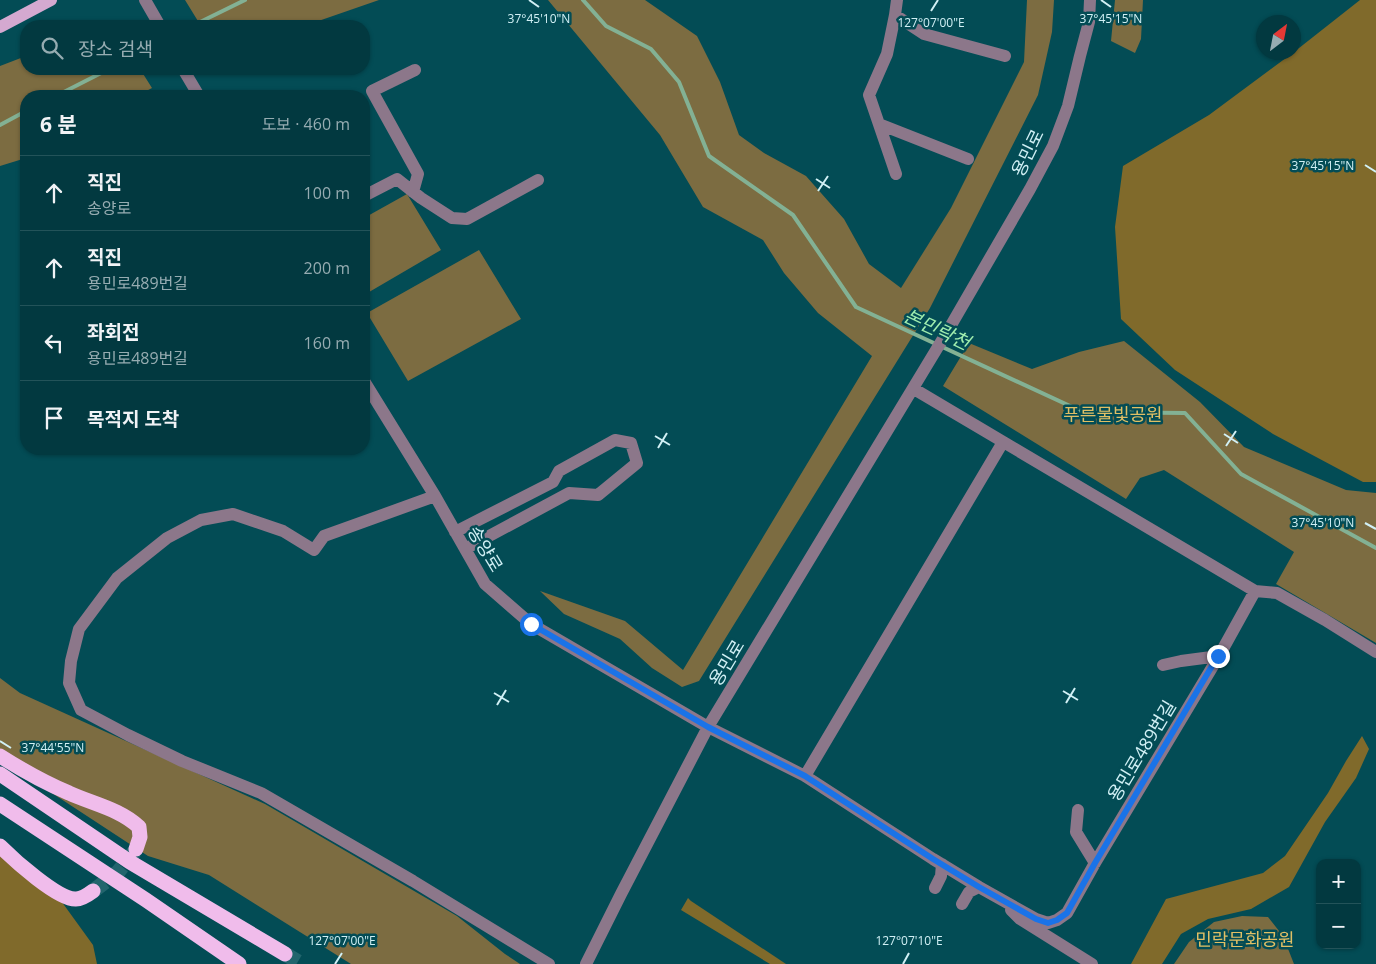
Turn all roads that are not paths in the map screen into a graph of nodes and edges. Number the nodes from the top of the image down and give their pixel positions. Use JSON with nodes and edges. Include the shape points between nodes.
{"nodes":[{"id":1,"x":51,"y":0,"type":"edge"},
{"id":2,"x":897,"y":0,"type":"edge"},
{"id":3,"x":1090,"y":0,"type":"edge"},
{"id":4,"x":147,"y":2,"type":"edge"},
{"id":5,"x":895,"y":15,"type":"junction"},
{"id":6,"x":157,"y":20,"type":"edge"},
{"id":7,"x":0,"y":27,"type":"edge"},
{"id":8,"x":1005,"y":56,"type":"dead end"},
{"id":9,"x":415,"y":70,"type":"dead end"},
{"id":10,"x":187,"y":75,"type":"edge"},
{"id":11,"x":196,"y":90,"type":"edge"},
{"id":12,"x":370,"y":92,"type":"edge"},
{"id":13,"x":370,"y":99,"type":"edge"},
{"id":14,"x":879,"y":124,"type":"junction"},
{"id":15,"x":968,"y":159,"type":"dead end"},
{"id":16,"x":896,"y":174,"type":"dead end"},
{"id":17,"x":538,"y":180,"type":"dead end"},
{"id":18,"x":413,"y":192,"type":"junction"},
{"id":19,"x":370,"y":193,"type":"edge"},
{"id":20,"x":914,"y":389,"type":"junction"},
{"id":21,"x":370,"y":391,"type":"edge"},
{"id":22,"x":1003,"y":442,"type":"junction"},
{"id":23,"x":435,"y":496,"type":"junction"},
{"id":24,"x":455,"y":532,"type":"junction"},
{"id":25,"x":465,"y":550,"type":"junction"},
{"id":26,"x":1255,"y":591,"type":"junction"},
{"id":27,"x":1376,"y":652,"type":"edge"},
{"id":28,"x":1218,"y":656,"type":"junction"},
{"id":29,"x":1163,"y":665,"type":"dead end"},
{"id":30,"x":708,"y":727,"type":"junction"},
{"id":31,"x":0,"y":756,"type":"edge"},
{"id":32,"x":0,"y":774,"type":"edge"},
{"id":33,"x":805,"y":776,"type":"junction"},
{"id":34,"x":0,"y":804,"type":"edge"},
{"id":35,"x":1078,"y":810,"type":"dead end"},
{"id":36,"x":0,"y":846,"type":"edge"},
{"id":37,"x":136,"y":849,"type":"tunnel mouth"},
{"id":38,"x":1095,"y":863,"type":"junction"},
{"id":39,"x":942,"y":864,"type":"junction"},
{"id":40,"x":979,"y":887,"type":"junction"},
{"id":41,"x":935,"y":888,"type":"dead end"},
{"id":42,"x":94,"y":891,"type":"tunnel mouth"},
{"id":43,"x":999,"y":898,"type":"junction"},
{"id":44,"x":962,"y":904,"type":"dead end"},
{"id":45,"x":285,"y":954,"type":"tunnel mouth"},
{"id":46,"x":239,"y":964,"type":"edge"},
{"id":47,"x":549,"y":964,"type":"edge"},
{"id":48,"x":586,"y":964,"type":"edge"},
{"id":49,"x":1092,"y":964,"type":"edge"}],
"edges":[{"from":1,"to":7,"type":"main road"},
{"from":2,"to":5,"type":"street"},
{"from":3,"to":20,"type":"street","name":"용민로","via":[[1089,22],[1068,106],[1053,146]]},
{"from":4,"to":6,"type":"street"},
{"from":5,"to":8,"type":"street","via":[[924,34]]},
{"from":5,"to":14,"type":"street","via":[[887,54],[869,95]]},
{"from":9,"to":12,"type":"street"},
{"from":10,"to":11,"type":"street"},
{"from":13,"to":18,"type":"street","via":[[418,174]]},
{"from":14,"to":15,"type":"street"},
{"from":14,"to":16,"type":"street"},
{"from":17,"to":18,"type":"street","via":[[467,220],[452,218]]},
{"from":18,"to":19,"type":"street","via":[[397,179]]},
{"from":20,"to":22,"type":"street"},
{"from":20,"to":30,"type":"street","name":"용민로"},
{"from":21,"to":23,"type":"street","name":"송양로"},
{"from":22,"to":26,"type":"street"},
{"from":22,"to":33,"type":"street"},
{"from":23,"to":24,"type":"street","name":"송양로"},
{"from":23,"to":47,"type":"street","via":[[324,536],[314,550],[283,531],[233,514],[201,520],[167,538],[117,578],[79,629],[69,683],[81,710],[182,761],[261,793]]},
{"from":24,"to":25,"type":"street","name":"송양로"},
{"from":24,"to":25,"type":"street","via":[[552,482],[559,471],[615,440],[631,443],[637,463],[598,495],[569,493]]},
{"from":25,"to":30,"type":"street","name":"송양로","via":[[485,584],[531,624]]},
{"from":26,"to":27,"type":"street","via":[[1276,593]]},
{"from":26,"to":28,"type":"street","name":"용민로489번길"},
{"from":28,"to":29,"type":"street"},
{"from":28,"to":38,"type":"street","name":"용민로489번길"},
{"from":30,"to":33,"type":"street","name":"용민로489번길"},
{"from":30,"to":48,"type":"street","name":"용민로"},
{"from":31,"to":37,"type":"highway","via":[[42,780],[130,819],[139,828]]},
{"from":32,"to":45,"type":"highway","via":[[130,862]]},
{"from":33,"to":39,"type":"street","name":"용민로489번길"},
{"from":34,"to":46,"type":"highway"},
{"from":35,"to":38,"type":"street","via":[[1076,832]]},
{"from":36,"to":42,"type":"highway","via":[[28,873],[62,895],[76,899]]},
{"from":38,"to":43,"type":"street","name":"용민로489번길","via":[[1067,913],[1057,920],[1048,923],[1036,919]]},
{"from":39,"to":40,"type":"street","name":"용민로489번길"},
{"from":39,"to":41,"type":"street"},
{"from":40,"to":43,"type":"street","name":"용민로489번길"},
{"from":40,"to":44,"type":"street","via":[[969,892]]},
{"from":43,"to":49,"type":"street","via":[[1020,919]]}]}
